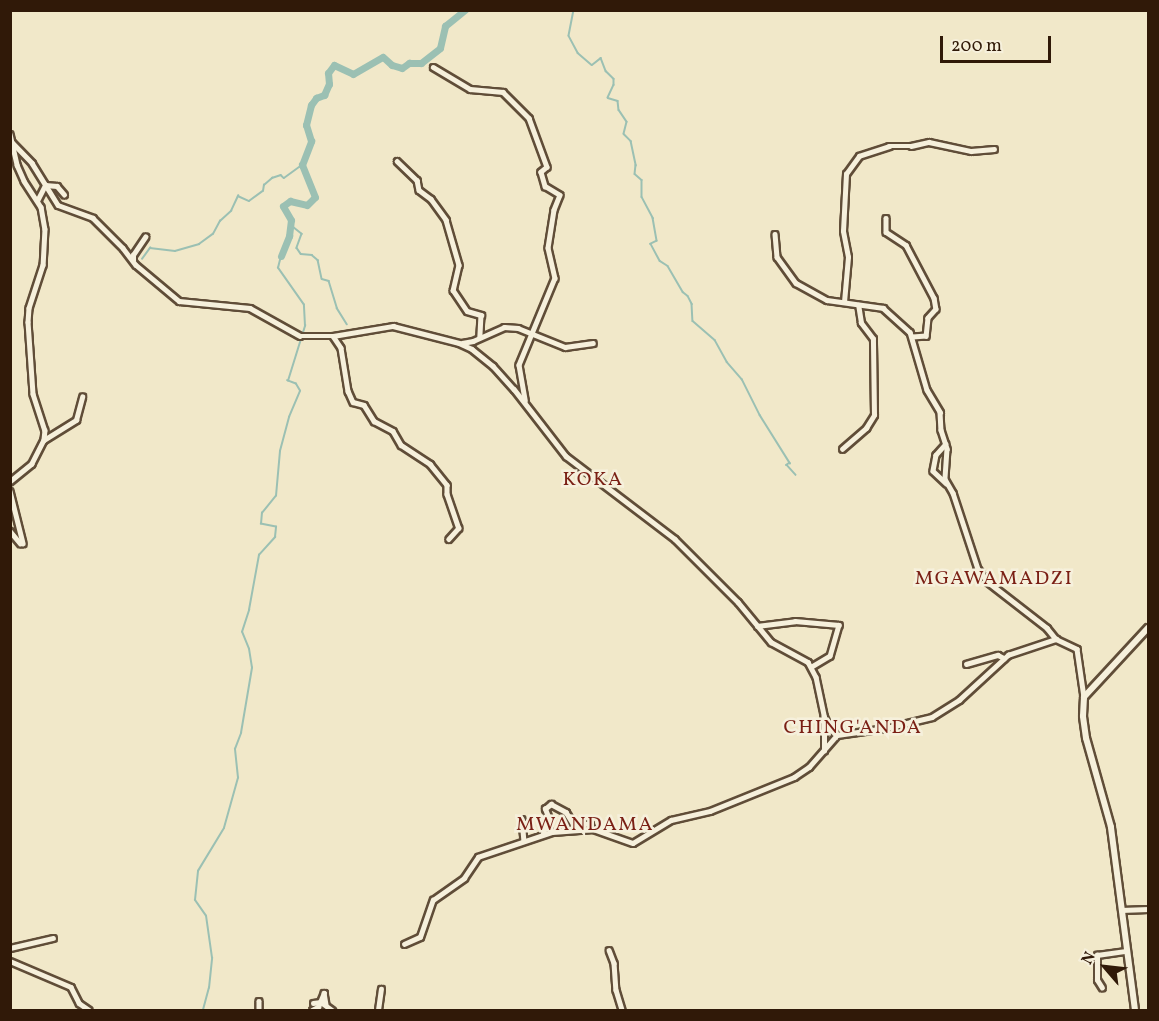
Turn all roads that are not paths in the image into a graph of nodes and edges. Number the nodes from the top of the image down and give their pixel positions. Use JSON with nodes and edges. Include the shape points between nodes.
{"nodes":[{"id":1,"x":433,"y":67,"type":"dead end"},
{"id":2,"x":10,"y":134,"type":"edge"},
{"id":3,"x":11,"y":140,"type":"edge"},
{"id":4,"x":994,"y":149,"type":"dead end"},
{"id":5,"x":397,"y":161,"type":"dead end"},
{"id":6,"x":45,"y":185,"type":"junction"},
{"id":7,"x":64,"y":194,"type":"dead end"},
{"id":8,"x":37,"y":201,"type":"junction"},
{"id":9,"x":886,"y":218,"type":"dead end"},
{"id":10,"x":775,"y":234,"type":"dead end"},
{"id":11,"x":145,"y":237,"type":"dead end"},
{"id":12,"x":136,"y":265,"type":"junction"},
{"id":13,"x":844,"y":302,"type":"junction"},
{"id":14,"x":858,"y":305,"type":"junction"},
{"id":15,"x":530,"y":334,"type":"junction"},
{"id":16,"x":333,"y":336,"type":"junction"},
{"id":17,"x":913,"y":337,"type":"junction"},
{"id":18,"x":480,"y":338,"type":"junction"},
{"id":19,"x":459,"y":343,"type":"junction"},
{"id":20,"x":593,"y":343,"type":"dead end"},
{"id":21,"x":82,"y":397,"type":"dead end"},
{"id":22,"x":525,"y":403,"type":"junction"},
{"id":23,"x":44,"y":440,"type":"junction"},
{"id":24,"x":946,"y":444,"type":"junction"},
{"id":25,"x":842,"y":449,"type":"dead end"},
{"id":26,"x":10,"y":482,"type":"edge"},
{"id":27,"x":947,"y":483,"type":"junction"},
{"id":28,"x":10,"y":491,"type":"edge"},
{"id":29,"x":10,"y":531,"type":"edge"},
{"id":30,"x":449,"y":539,"type":"dead end"},
{"id":31,"x":757,"y":626,"type":"junction"},
{"id":32,"x":1149,"y":628,"type":"edge"},
{"id":33,"x":1056,"y":639,"type":"junction"},
{"id":34,"x":1004,"y":658,"type":"junction"},
{"id":35,"x":966,"y":664,"type":"dead end"},
{"id":36,"x":812,"y":668,"type":"junction"},
{"id":37,"x":1084,"y":697,"type":"junction"},
{"id":38,"x":824,"y":716,"type":"junction"},
{"id":39,"x":837,"y":735,"type":"junction"},
{"id":40,"x":824,"y":752,"type":"junction"},
{"id":41,"x":522,"y":819,"type":"dead end"},
{"id":42,"x":592,"y":829,"type":"junction"},
{"id":43,"x":543,"y":833,"type":"junction"},
{"id":44,"x":524,"y":840,"type":"junction"},
{"id":45,"x":1149,"y":909,"type":"edge"},
{"id":46,"x":1121,"y":910,"type":"junction"},
{"id":47,"x":53,"y":938,"type":"dead end"},
{"id":48,"x":404,"y":944,"type":"dead end"},
{"id":49,"x":10,"y":948,"type":"edge"},
{"id":50,"x":609,"y":950,"type":"dead end"},
{"id":51,"x":1126,"y":951,"type":"junction"},
{"id":52,"x":10,"y":961,"type":"edge"},
{"id":53,"x":1102,"y":988,"type":"dead end"},
{"id":54,"x":381,"y":989,"type":"dead end"},
{"id":55,"x":259,"y":1001,"type":"dead end"},
{"id":56,"x":323,"y":1003,"type":"junction"},
{"id":57,"x":313,"y":1004,"type":"dead end"},
{"id":58,"x":89,"y":1011,"type":"edge"},
{"id":59,"x":259,"y":1011,"type":"edge"},
{"id":60,"x":312,"y":1011,"type":"edge"},
{"id":61,"x":332,"y":1011,"type":"edge"},
{"id":62,"x":378,"y":1011,"type":"edge"},
{"id":63,"x":622,"y":1011,"type":"edge"},
{"id":64,"x":1135,"y":1011,"type":"edge"}],
"edges":[{"from":1,"to":15,"type":"street","via":[[470,89],[503,92],[529,118],[547,167],[541,172],[546,188],[560,195],[548,248],[555,278]]},
{"from":2,"to":3,"type":"street"},
{"from":3,"to":6,"type":"street"},
{"from":3,"to":8,"type":"street","via":[[21,175]]},
{"from":4,"to":13,"type":"street","via":[[973,151],[929,142],[885,147],[859,156],[846,174],[843,231],[848,257]]},
{"from":5,"to":18,"type":"street","via":[[417,180],[419,189],[446,220],[459,265],[453,290],[468,311],[481,315]]},
{"from":6,"to":7,"type":"street","via":[[57,186]]},
{"from":6,"to":8,"type":"street"},
{"from":6,"to":12,"type":"street","via":[[58,205],[93,218]]},
{"from":8,"to":23,"type":"street","via":[[44,218],[44,259],[28,322],[33,394],[45,430]]},
{"from":9,"to":17,"type":"street","via":[[886,232],[906,244],[934,298],[936,309],[928,318],[926,336]]},
{"from":10,"to":13,"type":"street","via":[[777,257],[788,275],[817,296]]},
{"from":11,"to":12,"type":"street","via":[[133,255]]},
{"from":12,"to":16,"type":"street","via":[[179,301],[250,308],[302,336]]},
{"from":13,"to":14,"type":"street"},
{"from":14,"to":17,"type":"street","via":[[885,310]]},
{"from":14,"to":25,"type":"street","via":[[861,323],[873,339],[874,415],[866,428]]},
{"from":15,"to":18,"type":"street","via":[[504,327]]},
{"from":15,"to":20,"type":"street","via":[[565,348]]},
{"from":15,"to":22,"type":"street","via":[[519,366]]},
{"from":16,"to":19,"type":"street","via":[[393,326]]},
{"from":16,"to":30,"type":"street","via":[[341,348],[353,402],[364,405],[374,421],[393,431],[401,445],[430,464],[447,485],[459,528]]},
{"from":17,"to":24,"type":"street","via":[[927,390],[940,414]]},
{"from":18,"to":19,"type":"street"},
{"from":19,"to":22,"type":"street","via":[[493,366]]},
{"from":21,"to":23,"type":"street","via":[[76,420]]},
{"from":22,"to":31,"type":"street","via":[[566,456],[674,539]]},
{"from":23,"to":26,"type":"street","via":[[32,464]]},
{"from":24,"to":27,"type":"street"},
{"from":24,"to":27,"type":"street","via":[[936,455],[933,471]]},
{"from":27,"to":33,"type":"street","via":[[978,569]]},
{"from":28,"to":29,"type":"street","via":[[23,543]]},
{"from":31,"to":36,"type":"street","via":[[771,642],[801,657]]},
{"from":31,"to":36,"type":"street","via":[[795,621],[839,625],[830,656]]},
{"from":32,"to":37,"type":"street"},
{"from":33,"to":34,"type":"street"},
{"from":33,"to":37,"type":"street","via":[[1077,649]]},
{"from":34,"to":35,"type":"street"},
{"from":34,"to":39,"type":"street","via":[[959,700],[932,717]]},
{"from":36,"to":38,"type":"street"},
{"from":37,"to":46,"type":"street","via":[[1085,732],[1111,827]]},
{"from":38,"to":39,"type":"street"},
{"from":38,"to":40,"type":"street"},
{"from":39,"to":40,"type":"street"},
{"from":40,"to":42,"type":"street","via":[[794,777],[710,811],[671,820],[633,843]]},
{"from":41,"to":44,"type":"street"},
{"from":42,"to":43,"type":"street"},
{"from":42,"to":43,"type":"street","via":[[590,824],[573,823],[566,812],[551,804],[545,809],[549,819]]},
{"from":43,"to":44,"type":"street"},
{"from":44,"to":48,"type":"street","via":[[478,857],[464,878],[433,900],[420,937]]},
{"from":45,"to":46,"type":"street"},
{"from":46,"to":51,"type":"street"},
{"from":47,"to":49,"type":"street"},
{"from":50,"to":63,"type":"street"},
{"from":51,"to":53,"type":"street","via":[[1097,955],[1097,980]]},
{"from":51,"to":64,"type":"street"},
{"from":52,"to":58,"type":"street","via":[[71,987]]},
{"from":54,"to":62,"type":"street"},
{"from":55,"to":59,"type":"street"},
{"from":56,"to":57,"type":"street"},
{"from":56,"to":60,"type":"street"},
{"from":56,"to":61,"type":"street"}]}
